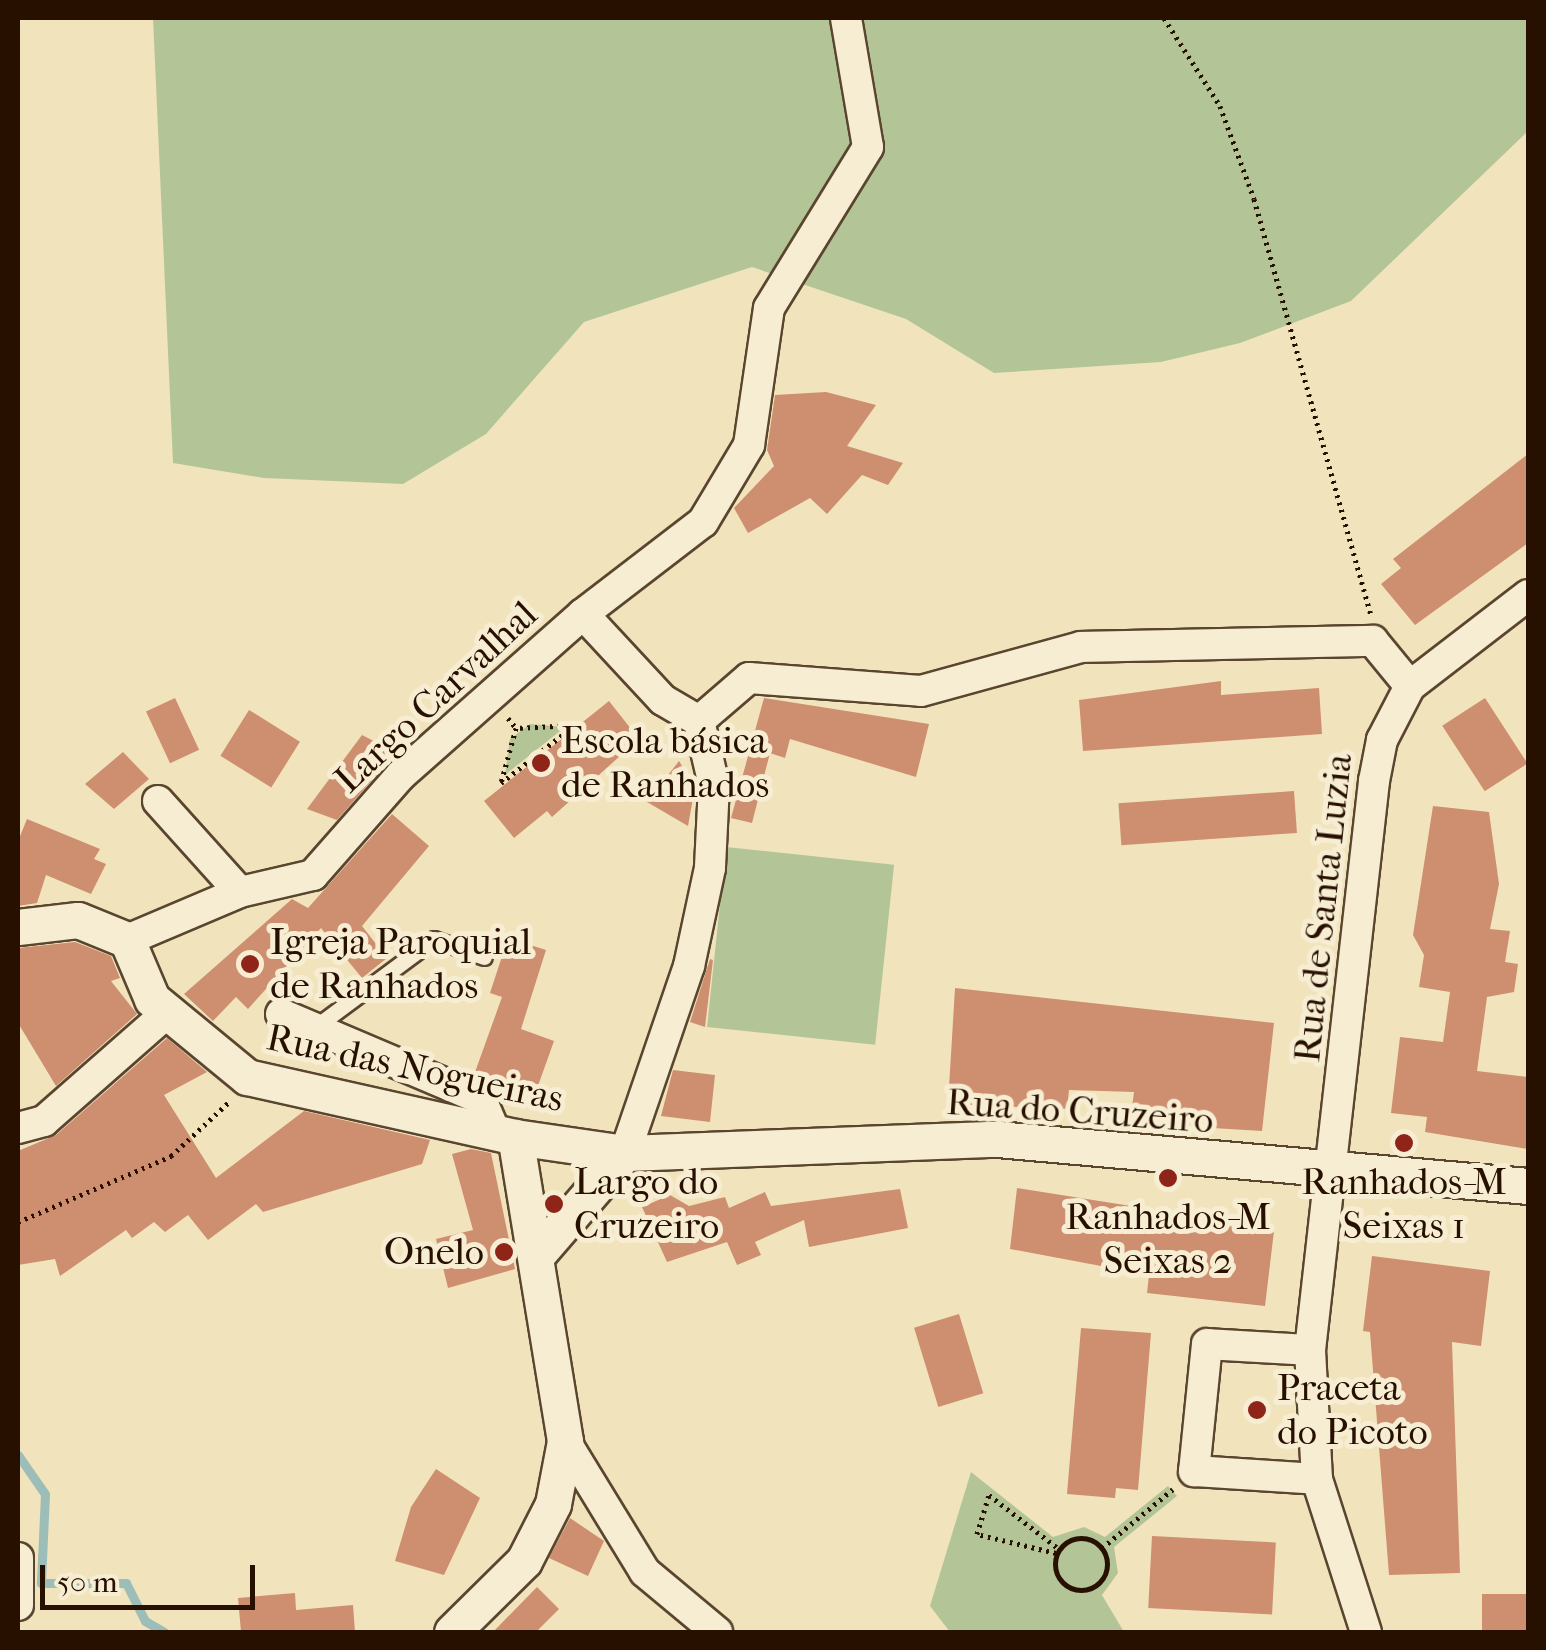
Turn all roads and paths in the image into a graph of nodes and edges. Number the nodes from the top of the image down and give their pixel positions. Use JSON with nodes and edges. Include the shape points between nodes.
{"nodes":[{"id":1,"x":846,"y":18,"type":"edge"},
{"id":2,"x":1164,"y":18,"type":"edge"},
{"id":3,"x":1528,"y":595,"type":"edge"},
{"id":4,"x":583,"y":614,"type":"junction"},
{"id":5,"x":1374,"y":641,"type":"junction"},
{"id":6,"x":1410,"y":686,"type":"junction"},
{"id":7,"x":699,"y":722,"type":"junction"},
{"id":8,"x":539,"y":755,"type":"joint"},
{"id":9,"x":158,"y":801,"type":"dead end"},
{"id":10,"x":240,"y":892,"type":"junction"},
{"id":11,"x":18,"y":927,"type":"edge"},
{"id":12,"x":127,"y":940,"type":"junction"},
{"id":13,"x":484,"y":957,"type":"dead end"},
{"id":14,"x":166,"y":1014,"type":"junction"},
{"id":15,"x":281,"y":1014,"type":"dead end"},
{"id":16,"x":314,"y":1028,"type":"junction"},
{"id":17,"x":247,"y":1077,"type":"junction"},
{"id":18,"x":18,"y":1128,"type":"edge"},
{"id":19,"x":505,"y":1134,"type":"junction"},
{"id":20,"x":626,"y":1153,"type":"junction"},
{"id":21,"x":1334,"y":1175,"type":"junction"},
{"id":22,"x":1528,"y":1186,"type":"edge"},
{"id":23,"x":18,"y":1222,"type":"edge"},
{"id":24,"x":536,"y":1256,"type":"junction"},
{"id":25,"x":1310,"y":1350,"type":"junction"},
{"id":26,"x":566,"y":1440,"type":"junction"},
{"id":27,"x":1194,"y":1471,"type":"junction"},
{"id":28,"x":1317,"y":1479,"type":"junction"},
{"id":29,"x":1102,"y":1548,"type":"junction"},
{"id":30,"x":1058,"y":1551,"type":"junction"},
{"id":31,"x":18,"y":1558,"type":"edge"},
{"id":32,"x":18,"y":1605,"type":"edge"},
{"id":33,"x":452,"y":1632,"type":"edge"},
{"id":34,"x":717,"y":1632,"type":"edge"},
{"id":35,"x":1366,"y":1632,"type":"edge"}],
"edges":[{"from":1,"to":4,"type":"street","via":[[868,146],[769,308],[749,445],[702,522]]},
{"from":2,"to":5,"type":"path","via":[[1220,106],[1254,199],[1320,416]]},
{"from":3,"to":6,"type":"street","name":"Rua de Santa Luzia"},
{"from":4,"to":7,"type":"street","name":"Largo Carvalhal","via":[[663,700]]},
{"from":4,"to":10,"type":"street","name":"Largo Carvalhal","via":[[401,776],[313,875]]},
{"from":5,"to":6,"type":"street"},
{"from":5,"to":7,"type":"street","via":[[1081,647],[921,691],[749,678]]},
{"from":6,"to":21,"type":"street","name":"Rua de Santa Luzia","via":[[1382,740],[1374,781]]},
{"from":7,"to":20,"type":"street","via":[[714,785],[710,868],[689,966]]},
{"from":8,"to":8,"type":"path","via":[[501,783],[515,726],[575,725]]},
{"from":9,"to":10,"type":"street"},
{"from":10,"to":12,"type":"street","name":"Largo Carvalhal"},
{"from":11,"to":12,"type":"street","via":[[78,920]]},
{"from":12,"to":14,"type":"street","name":"Rua das Nogueiras","via":[[140,982]]},
{"from":13,"to":16,"type":"lane","via":[[434,939]]},
{"from":14,"to":17,"type":"street","name":"Rua das Nogueiras"},
{"from":14,"to":18,"type":"street","via":[[44,1121]]},
{"from":15,"to":16,"type":"street"},
{"from":16,"to":19,"type":"street","via":[[481,1099]]},
{"from":17,"to":19,"type":"street","name":"Rua das Nogueiras"},
{"from":17,"to":23,"type":"path","via":[[170,1156]]},
{"from":19,"to":20,"type":"street","name":"Rua das Nogueiras"},
{"from":19,"to":24,"type":"street"},
{"from":20,"to":21,"type":"street","name":"Rua do Cruzeiro","via":[[997,1140]]},
{"from":20,"to":24,"type":"street"},
{"from":21,"to":22,"type":"street","name":"Rua do Cruzeiro"},
{"from":21,"to":25,"type":"street","name":"Rua de Santa Luzia"},
{"from":24,"to":26,"type":"street"},
{"from":25,"to":27,"type":"street","via":[[1206,1344]]},
{"from":25,"to":28,"type":"street","name":"Rua de Santa Luzia"},
{"from":26,"to":33,"type":"street","via":[[553,1504],[524,1562]]},
{"from":26,"to":34,"type":"street","via":[[645,1572]]},
{"from":27,"to":28,"type":"street"},
{"from":27,"to":29,"type":"path"},
{"from":28,"to":35,"type":"street","name":"Rua de Santa Luzia"},
{"from":29,"to":30,"type":"path","via":[[1078,1538]]},
{"from":29,"to":30,"type":"path","via":[[1106,1572],[1081,1591],[1059,1580]]},
{"from":30,"to":30,"type":"path","via":[[989,1495],[977,1534]]},
{"from":31,"to":32,"type":"street"}]}
